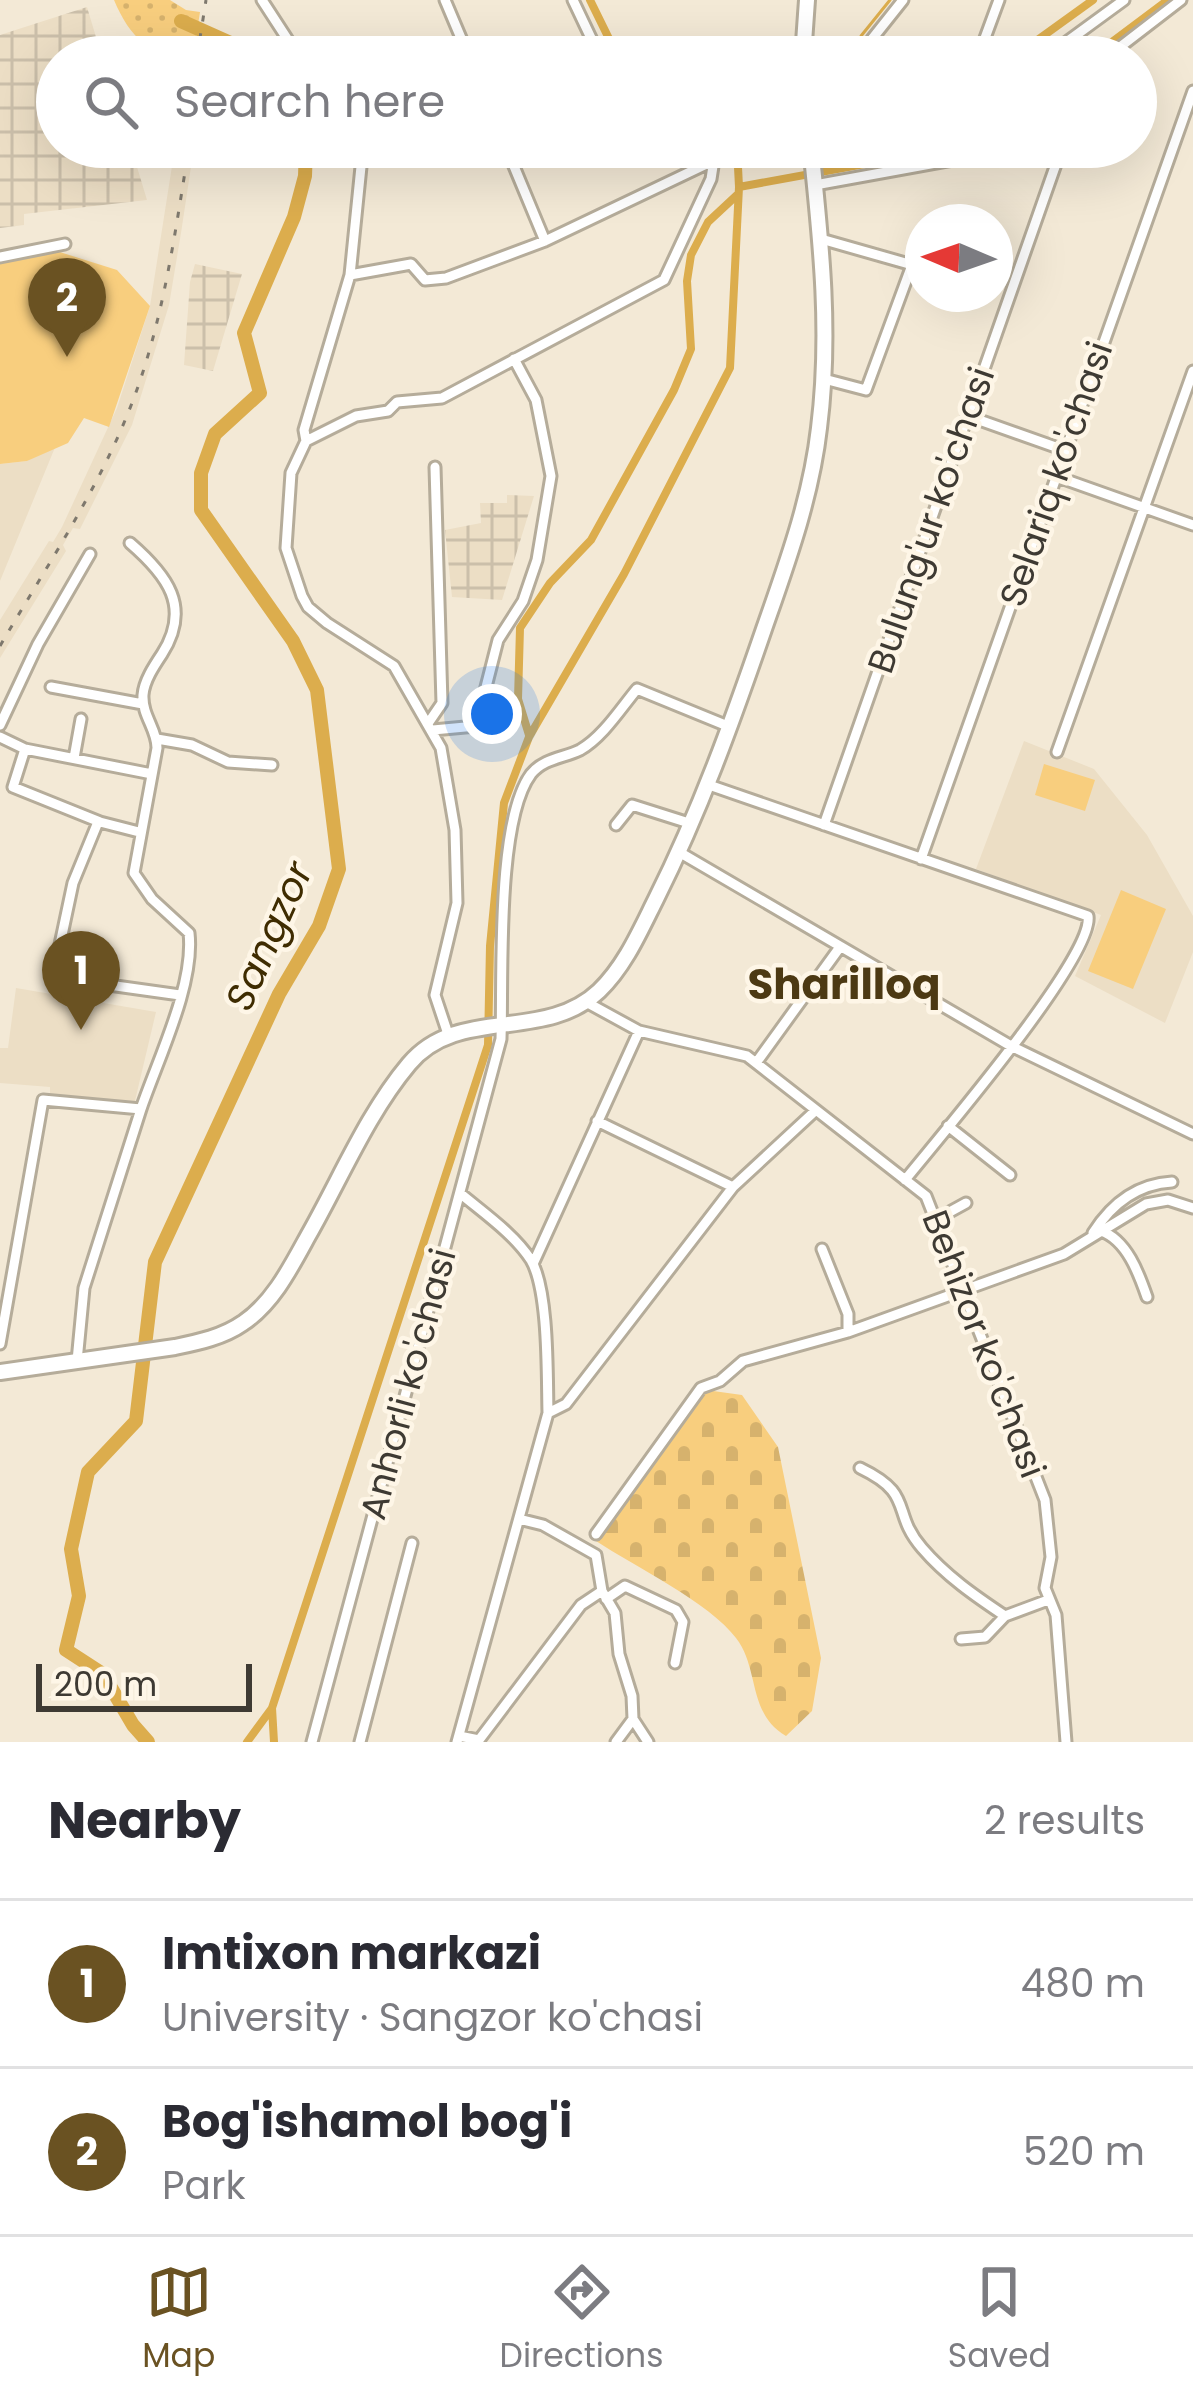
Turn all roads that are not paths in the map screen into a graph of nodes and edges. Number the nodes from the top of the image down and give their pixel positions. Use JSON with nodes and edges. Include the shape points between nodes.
{"nodes":[{"id":1,"x":262,"y":0,"type":"edge"},
{"id":2,"x":445,"y":0,"type":"edge"},
{"id":3,"x":573,"y":0,"type":"edge"},
{"id":4,"x":807,"y":0,"type":"edge"},
{"id":5,"x":903,"y":0,"type":"edge"},
{"id":6,"x":999,"y":0,"type":"edge"},
{"id":7,"x":1124,"y":0,"type":"edge"},
{"id":8,"x":1181,"y":0,"type":"edge"},
{"id":9,"x":285,"y":36,"type":"edge"},
{"id":10,"x":460,"y":36,"type":"edge"},
{"id":11,"x":590,"y":36,"type":"edge"},
{"id":12,"x":804,"y":36,"type":"edge"},
{"id":13,"x":874,"y":36,"type":"edge"},
{"id":14,"x":986,"y":36,"type":"edge"},
{"id":15,"x":1075,"y":36,"type":"edge"},
{"id":16,"x":1134,"y":36,"type":"edge"},
{"id":17,"x":1193,"y":91,"type":"edge"},
{"id":18,"x":361,"y":168,"type":"edge"},
{"id":19,"x":515,"y":168,"type":"edge"},
{"id":20,"x":698,"y":168,"type":"edge"},
{"id":21,"x":713,"y":168,"type":"edge"},
{"id":22,"x":815,"y":168,"type":"edge"},
{"id":23,"x":906,"y":168,"type":"edge"},
{"id":24,"x":1055,"y":168,"type":"edge"},
{"id":25,"x":815,"y":184,"type":"junction"},
{"id":26,"x":821,"y":239,"type":"junction"},
{"id":27,"x":545,"y":241,"type":"junction"},
{"id":28,"x":65,"y":244,"type":"dead end"},
{"id":29,"x":0,"y":257,"type":"edge"},
{"id":30,"x":905,"y":264,"type":"edge"},
{"id":31,"x":350,"y":275,"type":"junction"},
{"id":32,"x":1013,"y":287,"type":"edge"},
{"id":33,"x":905,"y":296,"type":"edge"},
{"id":34,"x":1004,"y":312,"type":"edge"},
{"id":35,"x":514,"y":359,"type":"junction"},
{"id":36,"x":1193,"y":371,"type":"edge"},
{"id":37,"x":824,"y":379,"type":"junction"},
{"id":38,"x":968,"y":416,"type":"junction"},
{"id":39,"x":306,"y":441,"type":"junction"},
{"id":40,"x":1064,"y":450,"type":"junction"},
{"id":41,"x":436,"y":467,"type":"dead end"},
{"id":42,"x":1055,"y":476,"type":"junction"},
{"id":43,"x":1143,"y":506,"type":"junction"},
{"id":44,"x":1193,"y":525,"type":"edge"},
{"id":45,"x":130,"y":543,"type":"dead end"},
{"id":46,"x":90,"y":554,"type":"dead end"},
{"id":47,"x":51,"y":687,"type":"dead end"},
{"id":48,"x":143,"y":704,"type":"junction"},
{"id":49,"x":81,"y":719,"type":"dead end"},
{"id":50,"x":0,"y":725,"type":"edge"},
{"id":51,"x":431,"y":726,"type":"junction"},
{"id":52,"x":730,"y":728,"type":"junction"},
{"id":53,"x":0,"y":737,"type":"edge"},
{"id":54,"x":157,"y":739,"type":"junction"},
{"id":55,"x":25,"y":749,"type":"junction"},
{"id":56,"x":1057,"y":752,"type":"dead end"},
{"id":57,"x":74,"y":758,"type":"junction"},
{"id":58,"x":272,"y":765,"type":"dead end"},
{"id":59,"x":152,"y":774,"type":"junction"},
{"id":60,"x":710,"y":785,"type":"junction"},
{"id":61,"x":98,"y":822,"type":"junction"},
{"id":62,"x":692,"y":824,"type":"junction"},
{"id":63,"x":824,"y":825,"type":"junction"},
{"id":64,"x":616,"y":826,"type":"dead end"},
{"id":65,"x":140,"y":832,"type":"junction"},
{"id":66,"x":679,"y":852,"type":"junction"},
{"id":67,"x":921,"y":859,"type":"junction"},
{"id":68,"x":841,"y":946,"type":"junction"},
{"id":69,"x":180,"y":995,"type":"junction"},
{"id":70,"x":586,"y":1002,"type":"junction"},
{"id":71,"x":502,"y":1026,"type":"junction"},
{"id":72,"x":638,"y":1031,"type":"junction"},
{"id":73,"x":448,"y":1034,"type":"junction"},
{"id":74,"x":1011,"y":1046,"type":"junction"},
{"id":75,"x":756,"y":1063,"type":"junction"},
{"id":76,"x":141,"y":1109,"type":"junction"},
{"id":77,"x":815,"y":1111,"type":"junction"},
{"id":78,"x":597,"y":1121,"type":"junction"},
{"id":79,"x":948,"y":1126,"type":"junction"},
{"id":80,"x":1193,"y":1134,"type":"edge"},
{"id":81,"x":1010,"y":1175,"type":"dead end"},
{"id":82,"x":905,"y":1180,"type":"junction"},
{"id":83,"x":1172,"y":1182,"type":"dead end"},
{"id":84,"x":733,"y":1186,"type":"junction"},
{"id":85,"x":461,"y":1194,"type":"junction"},
{"id":86,"x":966,"y":1204,"type":"dead end"},
{"id":87,"x":1193,"y":1208,"type":"edge"},
{"id":88,"x":935,"y":1220,"type":"junction"},
{"id":89,"x":1101,"y":1231,"type":"junction"},
{"id":90,"x":1090,"y":1238,"type":"junction"},
{"id":91,"x":822,"y":1249,"type":"dead end"},
{"id":92,"x":533,"y":1264,"type":"junction"},
{"id":93,"x":963,"y":1289,"type":"junction"},
{"id":94,"x":1147,"y":1298,"type":"dead end"},
{"id":95,"x":848,"y":1332,"type":"junction"},
{"id":96,"x":0,"y":1344,"type":"edge"},
{"id":97,"x":77,"y":1361,"type":"junction"},
{"id":98,"x":0,"y":1372,"type":"edge"},
{"id":99,"x":548,"y":1413,"type":"junction"},
{"id":100,"x":860,"y":1468,"type":"dead end"},
{"id":101,"x":518,"y":1519,"type":"junction"},
{"id":102,"x":596,"y":1534,"type":"dead end"},
{"id":103,"x":412,"y":1543,"type":"dead end"},
{"id":104,"x":604,"y":1595,"type":"junction"},
{"id":105,"x":1048,"y":1600,"type":"junction"},
{"id":106,"x":1006,"y":1616,"type":"junction"},
{"id":107,"x":962,"y":1639,"type":"dead end"},
{"id":108,"x":675,"y":1663,"type":"dead end"},
{"id":109,"x":633,"y":1719,"type":"junction"},
{"id":110,"x":458,"y":1739,"type":"edge"},
{"id":111,"x":312,"y":1742,"type":"edge"},
{"id":112,"x":360,"y":1742,"type":"edge"},
{"id":113,"x":616,"y":1742,"type":"edge"},
{"id":114,"x":648,"y":1742,"type":"edge"},
{"id":115,"x":1066,"y":1742,"type":"edge"}],
"edges":[{"from":1,"to":9,"type":"street"},
{"from":2,"to":10,"type":"street"},
{"from":3,"to":11,"type":"street"},
{"from":4,"to":12,"type":"main road"},
{"from":5,"to":13,"type":"street"},
{"from":6,"to":14,"type":"street"},
{"from":7,"to":15,"type":"street"},
{"from":8,"to":16,"type":"street"},
{"from":17,"to":40,"type":"street","name":"Selariq ko'chasi"},
{"from":18,"to":31,"type":"street"},
{"from":19,"to":27,"type":"street"},
{"from":20,"to":27,"type":"street"},
{"from":21,"to":35,"type":"street","via":[[664,280]]},
{"from":22,"to":25,"type":"main road"},
{"from":23,"to":25,"type":"street"},
{"from":24,"to":32,"type":"street","name":"Bulung'ur ko'chasi"},
{"from":25,"to":26,"type":"main road"},
{"from":26,"to":30,"type":"street"},
{"from":26,"to":37,"type":"main road"},
{"from":27,"to":31,"type":"street","via":[[436,280],[423,279],[411,264]]},
{"from":28,"to":29,"type":"street"},
{"from":31,"to":39,"type":"street"},
{"from":33,"to":37,"type":"street","via":[[866,390]]},
{"from":34,"to":38,"type":"street","name":"Bulung'ur ko'chasi"},
{"from":35,"to":39,"type":"street","via":[[442,398],[397,402]]},
{"from":35,"to":51,"type":"street","via":[[536,400],[551,463],[537,560],[524,601],[498,640],[476,726]]},
{"from":36,"to":43,"type":"street"},
{"from":37,"to":52,"type":"main road","via":[[802,516]]},
{"from":38,"to":40,"type":"street"},
{"from":38,"to":63,"type":"street","name":"Bulung'ur ko'chasi"},
{"from":39,"to":51,"type":"street","via":[[291,473],[286,548],[302,596],[327,623],[394,666]]},
{"from":40,"to":42,"type":"street","name":"Selariq ko'chasi"},
{"from":41,"to":51,"type":"street","via":[[442,703]]},
{"from":42,"to":43,"type":"street"},
{"from":42,"to":67,"type":"street","name":"Selariq ko'chasi"},
{"from":43,"to":44,"type":"street"},
{"from":43,"to":56,"type":"street"},
{"from":45,"to":48,"type":"street","via":[[172,587],[178,614],[142,690]]},
{"from":46,"to":50,"type":"street"},
{"from":47,"to":48,"type":"street"},
{"from":48,"to":54,"type":"street"},
{"from":49,"to":57,"type":"street"},
{"from":51,"to":73,"type":"street","via":[[455,830],[457,903],[435,995]]},
{"from":52,"to":60,"type":"main road"},
{"from":52,"to":71,"type":"street","name":"Anhorli ko'chasi","via":[[637,689],[579,750],[531,774],[509,850]]},
{"from":53,"to":55,"type":"street"},
{"from":54,"to":58,"type":"street","via":[[228,762]]},
{"from":54,"to":59,"type":"street"},
{"from":55,"to":57,"type":"street"},
{"from":55,"to":61,"type":"street","via":[[14,787]]},
{"from":57,"to":59,"type":"street"},
{"from":59,"to":65,"type":"street"},
{"from":60,"to":62,"type":"main road"},
{"from":60,"to":63,"type":"street"},
{"from":61,"to":65,"type":"street"},
{"from":61,"to":69,"type":"street","via":[[73,883],[55,968],[66,979]]},
{"from":62,"to":64,"type":"street","via":[[632,805]]},
{"from":62,"to":66,"type":"main road"},
{"from":63,"to":67,"type":"street"},
{"from":65,"to":69,"type":"street","via":[[134,873],[189,932]]},
{"from":66,"to":68,"type":"street"},
{"from":66,"to":70,"type":"main road","via":[[622,962]]},
{"from":67,"to":74,"type":"street","via":[[1088,916],[1090,927],[1062,978]]},
{"from":68,"to":74,"type":"street"},
{"from":68,"to":75,"type":"street"},
{"from":69,"to":76,"type":"street"},
{"from":70,"to":71,"type":"main road"},
{"from":70,"to":72,"type":"street","name":"Behizor ko'chasi"},
{"from":71,"to":73,"type":"main road"},
{"from":71,"to":85,"type":"street","name":"Anhorli ko'chasi"},
{"from":72,"to":75,"type":"street","name":"Behizor ko'chasi"},
{"from":72,"to":78,"type":"street"},
{"from":73,"to":97,"type":"main road","via":[[398,1078],[267,1301],[232,1330]]},
{"from":74,"to":79,"type":"street"},
{"from":74,"to":80,"type":"street"},
{"from":75,"to":77,"type":"street","name":"Behizor ko'chasi"},
{"from":76,"to":96,"type":"street","via":[[43,1100]]},
{"from":76,"to":97,"type":"street","via":[[84,1288]]},
{"from":77,"to":82,"type":"street","name":"Behizor ko'chasi"},
{"from":77,"to":84,"type":"street"},
{"from":78,"to":84,"type":"street"},
{"from":78,"to":92,"type":"street"},
{"from":79,"to":81,"type":"street"},
{"from":79,"to":82,"type":"street"},
{"from":82,"to":88,"type":"street","name":"Behizor ko'chasi","via":[[926,1196]]},
{"from":83,"to":90,"type":"street","via":[[1135,1191]]},
{"from":84,"to":99,"type":"street","via":[[566,1404]]},
{"from":85,"to":92,"type":"street"},
{"from":85,"to":111,"type":"street","name":"Anhorli ko'chasi"},
{"from":86,"to":88,"type":"street"},
{"from":87,"to":89,"type":"street","via":[[1146,1204]]},
{"from":88,"to":93,"type":"street","name":"Behizor ko'chasi"},
{"from":89,"to":90,"type":"street"},
{"from":89,"to":94,"type":"street","via":[[1120,1244]]},
{"from":90,"to":93,"type":"street"},
{"from":91,"to":95,"type":"street"},
{"from":92,"to":99,"type":"street"},
{"from":93,"to":95,"type":"street"},
{"from":93,"to":105,"type":"street","name":"Behizor ko'chasi","via":[[1045,1500]]},
{"from":95,"to":102,"type":"street","via":[[743,1361],[701,1388]]},
{"from":97,"to":98,"type":"main road"},
{"from":99,"to":101,"type":"street"},
{"from":100,"to":106,"type":"street","via":[[900,1496],[907,1528],[935,1562]]},
{"from":101,"to":104,"type":"street","via":[[584,1544],[596,1555]]},
{"from":101,"to":110,"type":"street"},
{"from":103,"to":112,"type":"street"},
{"from":104,"to":108,"type":"street","via":[[625,1586],[676,1610],[683,1622]]},
{"from":104,"to":109,"type":"street","via":[[615,1613]]},
{"from":104,"to":110,"type":"street","via":[[580,1605],[479,1740]]},
{"from":105,"to":106,"type":"street"},
{"from":105,"to":115,"type":"street","name":"Behizor ko'chasi","via":[[1056,1615]]},
{"from":106,"to":107,"type":"street","via":[[985,1637]]},
{"from":109,"to":113,"type":"street"},
{"from":109,"to":114,"type":"street"}]}
